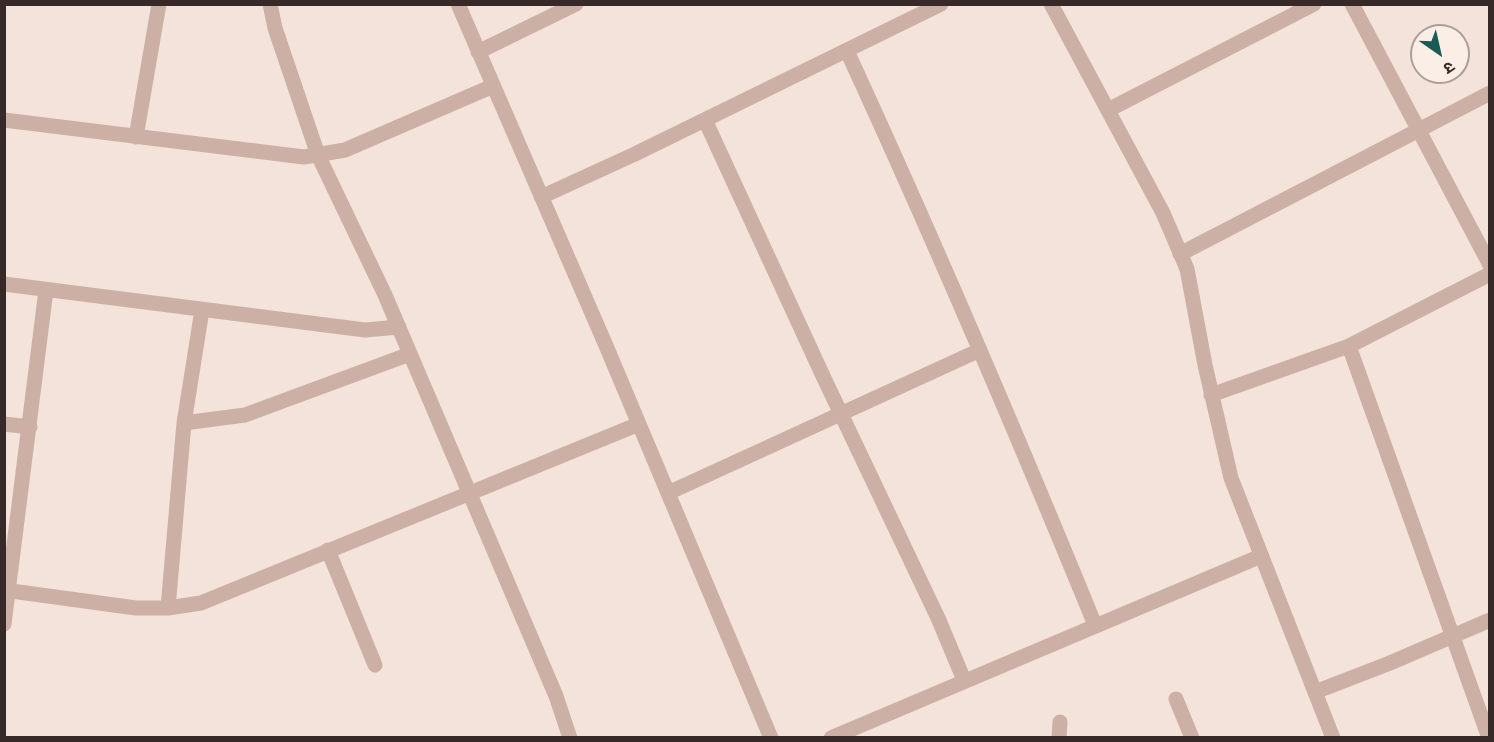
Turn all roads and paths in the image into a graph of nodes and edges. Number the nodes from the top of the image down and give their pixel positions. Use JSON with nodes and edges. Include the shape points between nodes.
{"nodes":[{"id":1,"x":159,"y":4,"type":"edge"},
{"id":2,"x":270,"y":4,"type":"edge"},
{"id":3,"x":458,"y":4,"type":"edge"},
{"id":4,"x":576,"y":4,"type":"edge"},
{"id":5,"x":941,"y":4,"type":"edge"},
{"id":6,"x":1051,"y":4,"type":"edge"},
{"id":7,"x":1314,"y":4,"type":"edge"},
{"id":8,"x":1352,"y":4,"type":"edge"},
{"id":9,"x":847,"y":51,"type":"junction"},
{"id":10,"x":478,"y":52,"type":"junction"},
{"id":11,"x":493,"y":86,"type":"junction"},
{"id":12,"x":1490,"y":93,"type":"edge"},
{"id":13,"x":1108,"y":110,"type":"junction"},
{"id":14,"x":4,"y":120,"type":"edge"},
{"id":15,"x":705,"y":120,"type":"junction"},
{"id":16,"x":1419,"y":130,"type":"junction"},
{"id":17,"x":136,"y":137,"type":"junction"},
{"id":18,"x":318,"y":155,"type":"junction"},
{"id":19,"x":541,"y":197,"type":"junction"},
{"id":20,"x":1180,"y":254,"type":"junction"},
{"id":21,"x":1490,"y":265,"type":"edge"},
{"id":22,"x":1490,"y":274,"type":"edge"},
{"id":23,"x":4,"y":284,"type":"edge"},
{"id":24,"x":46,"y":290,"type":"junction"},
{"id":25,"x":202,"y":310,"type":"junction"},
{"id":26,"x":399,"y":327,"type":"junction"},
{"id":27,"x":1349,"y":346,"type":"junction"},
{"id":28,"x":980,"y":350,"type":"junction"},
{"id":29,"x":410,"y":354,"type":"junction"},
{"id":30,"x":1211,"y":395,"type":"junction"},
{"id":31,"x":841,"y":414,"type":"junction"},
{"id":32,"x":184,"y":423,"type":"junction"},
{"id":33,"x":639,"y":423,"type":"junction"},
{"id":34,"x":4,"y":424,"type":"edge"},
{"id":35,"x":30,"y":427,"type":"junction"},
{"id":36,"x":468,"y":493,"type":"junction"},
{"id":37,"x":668,"y":494,"type":"junction"},
{"id":38,"x":328,"y":550,"type":"junction"},
{"id":39,"x":1261,"y":556,"type":"junction"},
{"id":40,"x":7,"y":590,"type":"edge"},
{"id":41,"x":168,"y":608,"type":"junction"},
{"id":42,"x":1490,"y":620,"type":"edge"},
{"id":43,"x":4,"y":624,"type":"edge"},
{"id":44,"x":1095,"y":625,"type":"junction"},
{"id":45,"x":1453,"y":634,"type":"junction"},
{"id":46,"x":375,"y":664,"type":"dead end"},
{"id":47,"x":964,"y":680,"type":"junction"},
{"id":48,"x":1315,"y":692,"type":"junction"},
{"id":49,"x":1176,"y":699,"type":"dead end"},
{"id":50,"x":570,"y":738,"type":"edge"},
{"id":51,"x":771,"y":738,"type":"edge"},
{"id":52,"x":831,"y":738,"type":"edge"},
{"id":53,"x":1192,"y":738,"type":"edge"},
{"id":54,"x":1333,"y":738,"type":"edge"},
{"id":55,"x":1489,"y":738,"type":"edge"}],
"edges":[{"from":1,"to":17,"type":"street"},
{"from":2,"to":18,"type":"street"},
{"from":3,"to":10,"type":"street"},
{"from":4,"to":10,"type":"street"},
{"from":5,"to":9,"type":"street"},
{"from":6,"to":13,"type":"street"},
{"from":7,"to":13,"type":"street"},
{"from":8,"to":16,"type":"street"},
{"from":9,"to":15,"type":"street"},
{"from":9,"to":28,"type":"street"},
{"from":10,"to":11,"type":"street"},
{"from":11,"to":18,"type":"street","via":[[345,150]]},
{"from":11,"to":19,"type":"street"},
{"from":12,"to":16,"type":"street"},
{"from":13,"to":20,"type":"street"},
{"from":14,"to":17,"type":"street"},
{"from":15,"to":19,"type":"street"},
{"from":15,"to":31,"type":"street"},
{"from":16,"to":20,"type":"street"},
{"from":16,"to":21,"type":"street"},
{"from":17,"to":18,"type":"street","via":[[304,157]]},
{"from":18,"to":26,"type":"street"},
{"from":19,"to":33,"type":"street"},
{"from":20,"to":30,"type":"street","via":[[1194,298]]},
{"from":22,"to":27,"type":"street"},
{"from":23,"to":24,"type":"street"},
{"from":24,"to":25,"type":"street"},
{"from":24,"to":35,"type":"street"},
{"from":25,"to":26,"type":"street","via":[[365,330]]},
{"from":25,"to":32,"type":"street"},
{"from":26,"to":29,"type":"street"},
{"from":27,"to":30,"type":"street"},
{"from":27,"to":45,"type":"street"},
{"from":28,"to":31,"type":"street"},
{"from":28,"to":44,"type":"street"},
{"from":29,"to":32,"type":"street","via":[[245,415]]},
{"from":29,"to":36,"type":"street"},
{"from":30,"to":39,"type":"street","via":[[1232,478]]},
{"from":31,"to":37,"type":"street"},
{"from":31,"to":47,"type":"street"},
{"from":32,"to":41,"type":"street"},
{"from":33,"to":36,"type":"street"},
{"from":33,"to":37,"type":"street"},
{"from":34,"to":35,"type":"street"},
{"from":35,"to":40,"type":"street"},
{"from":36,"to":38,"type":"street"},
{"from":36,"to":50,"type":"street","via":[[556,696]]},
{"from":37,"to":51,"type":"street"},
{"from":38,"to":41,"type":"street","via":[[201,603]]},
{"from":38,"to":46,"type":"street"},
{"from":39,"to":44,"type":"street"},
{"from":39,"to":48,"type":"street"},
{"from":40,"to":41,"type":"street","via":[[136,608]]},
{"from":40,"to":43,"type":"street"},
{"from":42,"to":45,"type":"street"},
{"from":44,"to":47,"type":"street"},
{"from":45,"to":48,"type":"street"},
{"from":45,"to":55,"type":"street"},
{"from":47,"to":52,"type":"street"},
{"from":48,"to":54,"type":"street"},
{"from":49,"to":53,"type":"street"}]}
